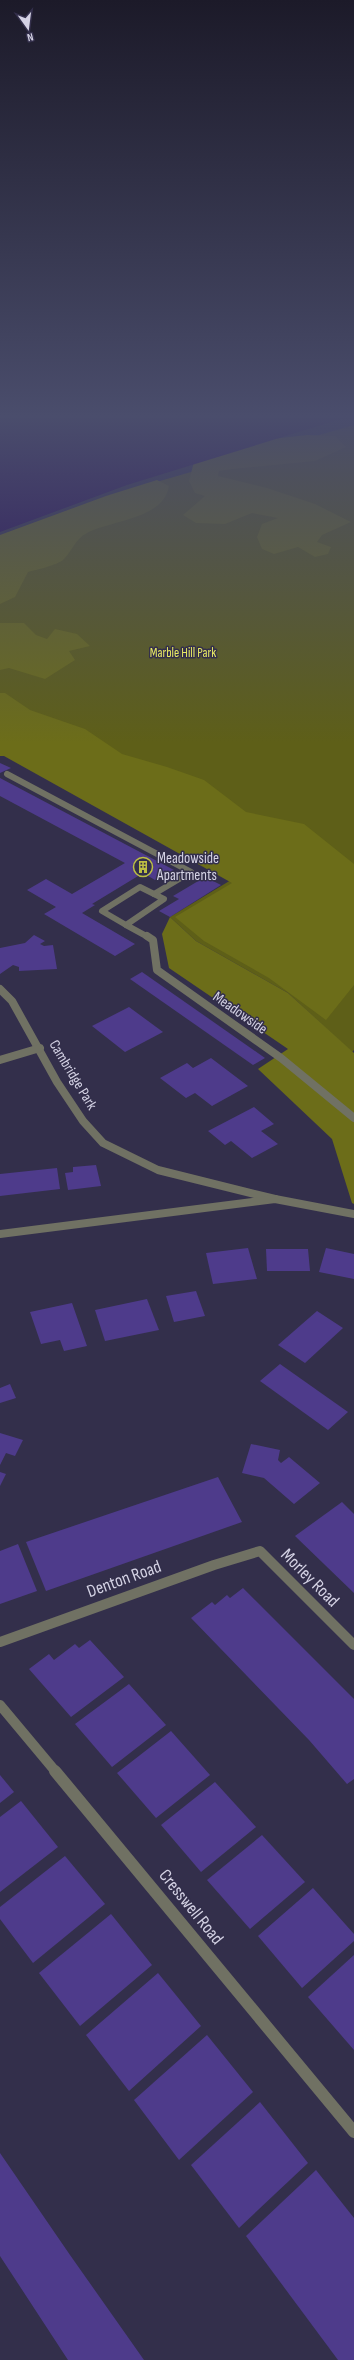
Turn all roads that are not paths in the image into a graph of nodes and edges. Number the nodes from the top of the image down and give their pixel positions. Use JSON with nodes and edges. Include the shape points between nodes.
{"nodes":[{"id":1,"x":7,"y":774,"type":"dead end"},
{"id":2,"x":154,"y":894,"type":"junction"},
{"id":3,"x":126,"y":925,"type":"junction"},
{"id":4,"x":0,"y":989,"type":"edge"},
{"id":5,"x":40,"y":1048,"type":"junction"},
{"id":6,"x":0,"y":1060,"type":"edge"},
{"id":7,"x":354,"y":1118,"type":"edge"},
{"id":8,"x":275,"y":1199,"type":"junction"},
{"id":9,"x":354,"y":1214,"type":"edge"},
{"id":10,"x":0,"y":1234,"type":"edge"},
{"id":11,"x":260,"y":1551,"type":"joint"},
{"id":12,"x":0,"y":1642,"type":"edge"},
{"id":13,"x":354,"y":1645,"type":"edge"},
{"id":14,"x":0,"y":1705,"type":"edge"},
{"id":15,"x":354,"y":2132,"type":"edge"}],
"edges":[{"from":1,"to":2,"type":"street","via":[[191,872]]},
{"from":2,"to":3,"type":"street","via":[[164,899]]},
{"from":2,"to":3,"type":"street","name":"Meadowside","via":[[140,887],[102,911]]},
{"from":3,"to":7,"type":"street","name":"Meadowside","via":[[153,940],[157,970],[281,1058]]},
{"from":4,"to":5,"type":"street","name":"Cambridge Park","via":[[12,1001]]},
{"from":5,"to":6,"type":"street"},
{"from":5,"to":8,"type":"street","name":"Cambridge Park","via":[[57,1082],[83,1121],[103,1143],[158,1170]]},
{"from":8,"to":9,"type":"street","name":"Cambridge Park"},
{"from":8,"to":10,"type":"street","name":"Cambridge Park"},
{"from":11,"to":12,"type":"street","name":"Denton Road"},
{"from":11,"to":13,"type":"street","name":"Morley Road"},
{"from":14,"to":15,"type":"street","name":"Cresswell Road"}]}
